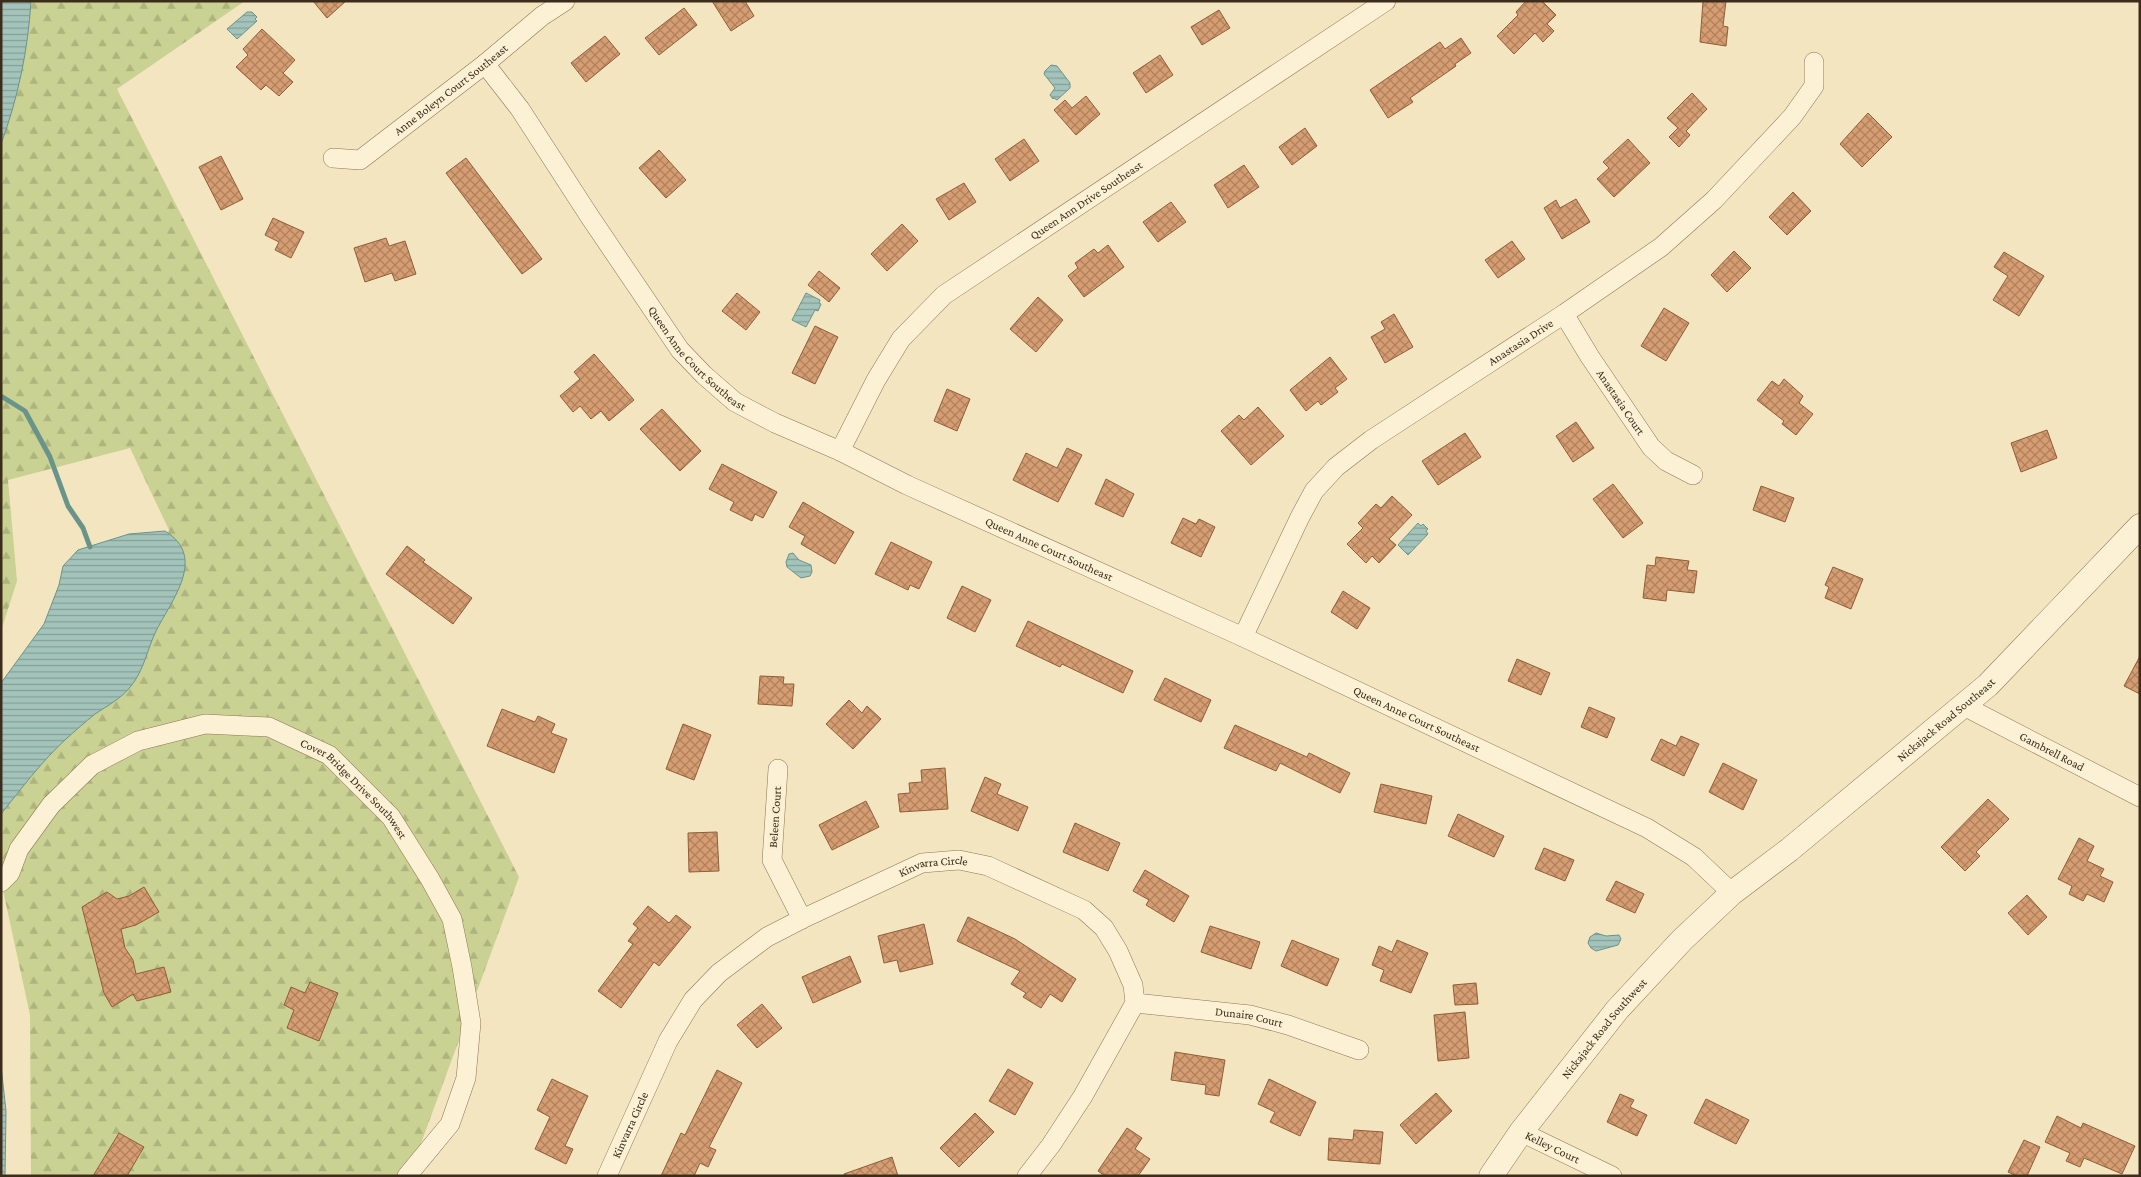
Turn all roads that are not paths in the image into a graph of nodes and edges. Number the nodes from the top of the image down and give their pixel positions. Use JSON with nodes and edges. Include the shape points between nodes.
{"nodes":[{"id":1,"x":564,"y":1,"type":"edge"},
{"id":2,"x":1386,"y":1,"type":"edge"},
{"id":3,"x":1814,"y":62,"type":"dead end"},
{"id":4,"x":485,"y":64,"type":"junction"},
{"id":5,"x":333,"y":158,"type":"dead end"},
{"id":6,"x":1564,"y":314,"type":"junction"},
{"id":7,"x":840,"y":451,"type":"junction"},
{"id":8,"x":1692,"y":475,"type":"dead end"},
{"id":9,"x":2140,"y":526,"type":"edge"},
{"id":10,"x":1243,"y":637,"type":"junction"},
{"id":11,"x":1964,"y":706,"type":"junction"},
{"id":12,"x":778,"y":769,"type":"dead end"},
{"id":13,"x":2140,"y":797,"type":"edge"},
{"id":14,"x":1,"y":882,"type":"edge"},
{"id":15,"x":1732,"y":893,"type":"junction"},
{"id":16,"x":802,"y":918,"type":"junction"},
{"id":17,"x":1135,"y":1003,"type":"junction"},
{"id":18,"x":1359,"y":1050,"type":"dead end"},
{"id":19,"x":1521,"y":1132,"type":"junction"},
{"id":20,"x":407,"y":1176,"type":"edge"},
{"id":21,"x":607,"y":1176,"type":"edge"},
{"id":22,"x":1027,"y":1176,"type":"edge"},
{"id":23,"x":1491,"y":1176,"type":"edge"},
{"id":24,"x":1612,"y":1176,"type":"edge"}],
"edges":[{"from":1,"to":4,"type":"street","name":"Anne Boleyn Court Southeast"},
{"from":2,"to":7,"type":"street","name":"Queen Ann Drive Southeast","via":[[944,294],[901,340],[876,380]]},
{"from":3,"to":6,"type":"street","name":"Anastasia Drive","via":[[1814,86],[1798,109],[1714,200],[1661,247]]},
{"from":4,"to":5,"type":"street","name":"Anne Boleyn Court Southeast","via":[[360,160]]},
{"from":4,"to":7,"type":"street","name":"Queen Anne Court Southeast","via":[[520,108],[680,350],[735,402]]},
{"from":6,"to":8,"type":"street","name":"Anastasia Court","via":[[1651,447],[1666,461]]},
{"from":6,"to":10,"type":"street","name":"Anastasia Drive","via":[[1371,440],[1336,467],[1314,492],[1300,516]]},
{"from":7,"to":10,"type":"street","name":"Queen Anne Court Southeast","via":[[907,485]]},
{"from":9,"to":11,"type":"street","name":"Nickajack Road Southeast"},
{"from":10,"to":15,"type":"street","name":"Queen Anne Court Southeast","via":[[1647,828],[1694,857]]},
{"from":11,"to":13,"type":"street","name":"Gambrell Road"},
{"from":11,"to":15,"type":"street","name":"Nickajack Road Southeast"},
{"from":12,"to":16,"type":"street","name":"Beleen Court","via":[[772,860]]},
{"from":14,"to":20,"type":"street","name":"Cover Bridge Drive Southwest","via":[[10,873],[18,849],[51,805],[92,765],[138,741],[205,724],[269,727],[328,756],[391,818],[430,879],[452,919],[462,967],[471,1023],[466,1078],[450,1124]]},
{"from":15,"to":19,"type":"street","name":"Nickajack Road Southwest","via":[[1682,940],[1617,1010]]},
{"from":16,"to":17,"type":"street","name":"Kinvarra Circle","via":[[922,863],[959,860],[988,866],[1084,910],[1104,928],[1133,984]]},
{"from":16,"to":21,"type":"street","name":"Kinvarra Circle","via":[[768,937],[719,973],[693,1000],[668,1041]]},
{"from":17,"to":18,"type":"street","name":"Dunaire Court","via":[[1250,1016],[1288,1025]]},
{"from":17,"to":22,"type":"street","via":[[1077,1104]]},
{"from":19,"to":23,"type":"street","name":"Nickajack Road Southwest"},
{"from":19,"to":24,"type":"street","name":"Kelley Court"}]}
